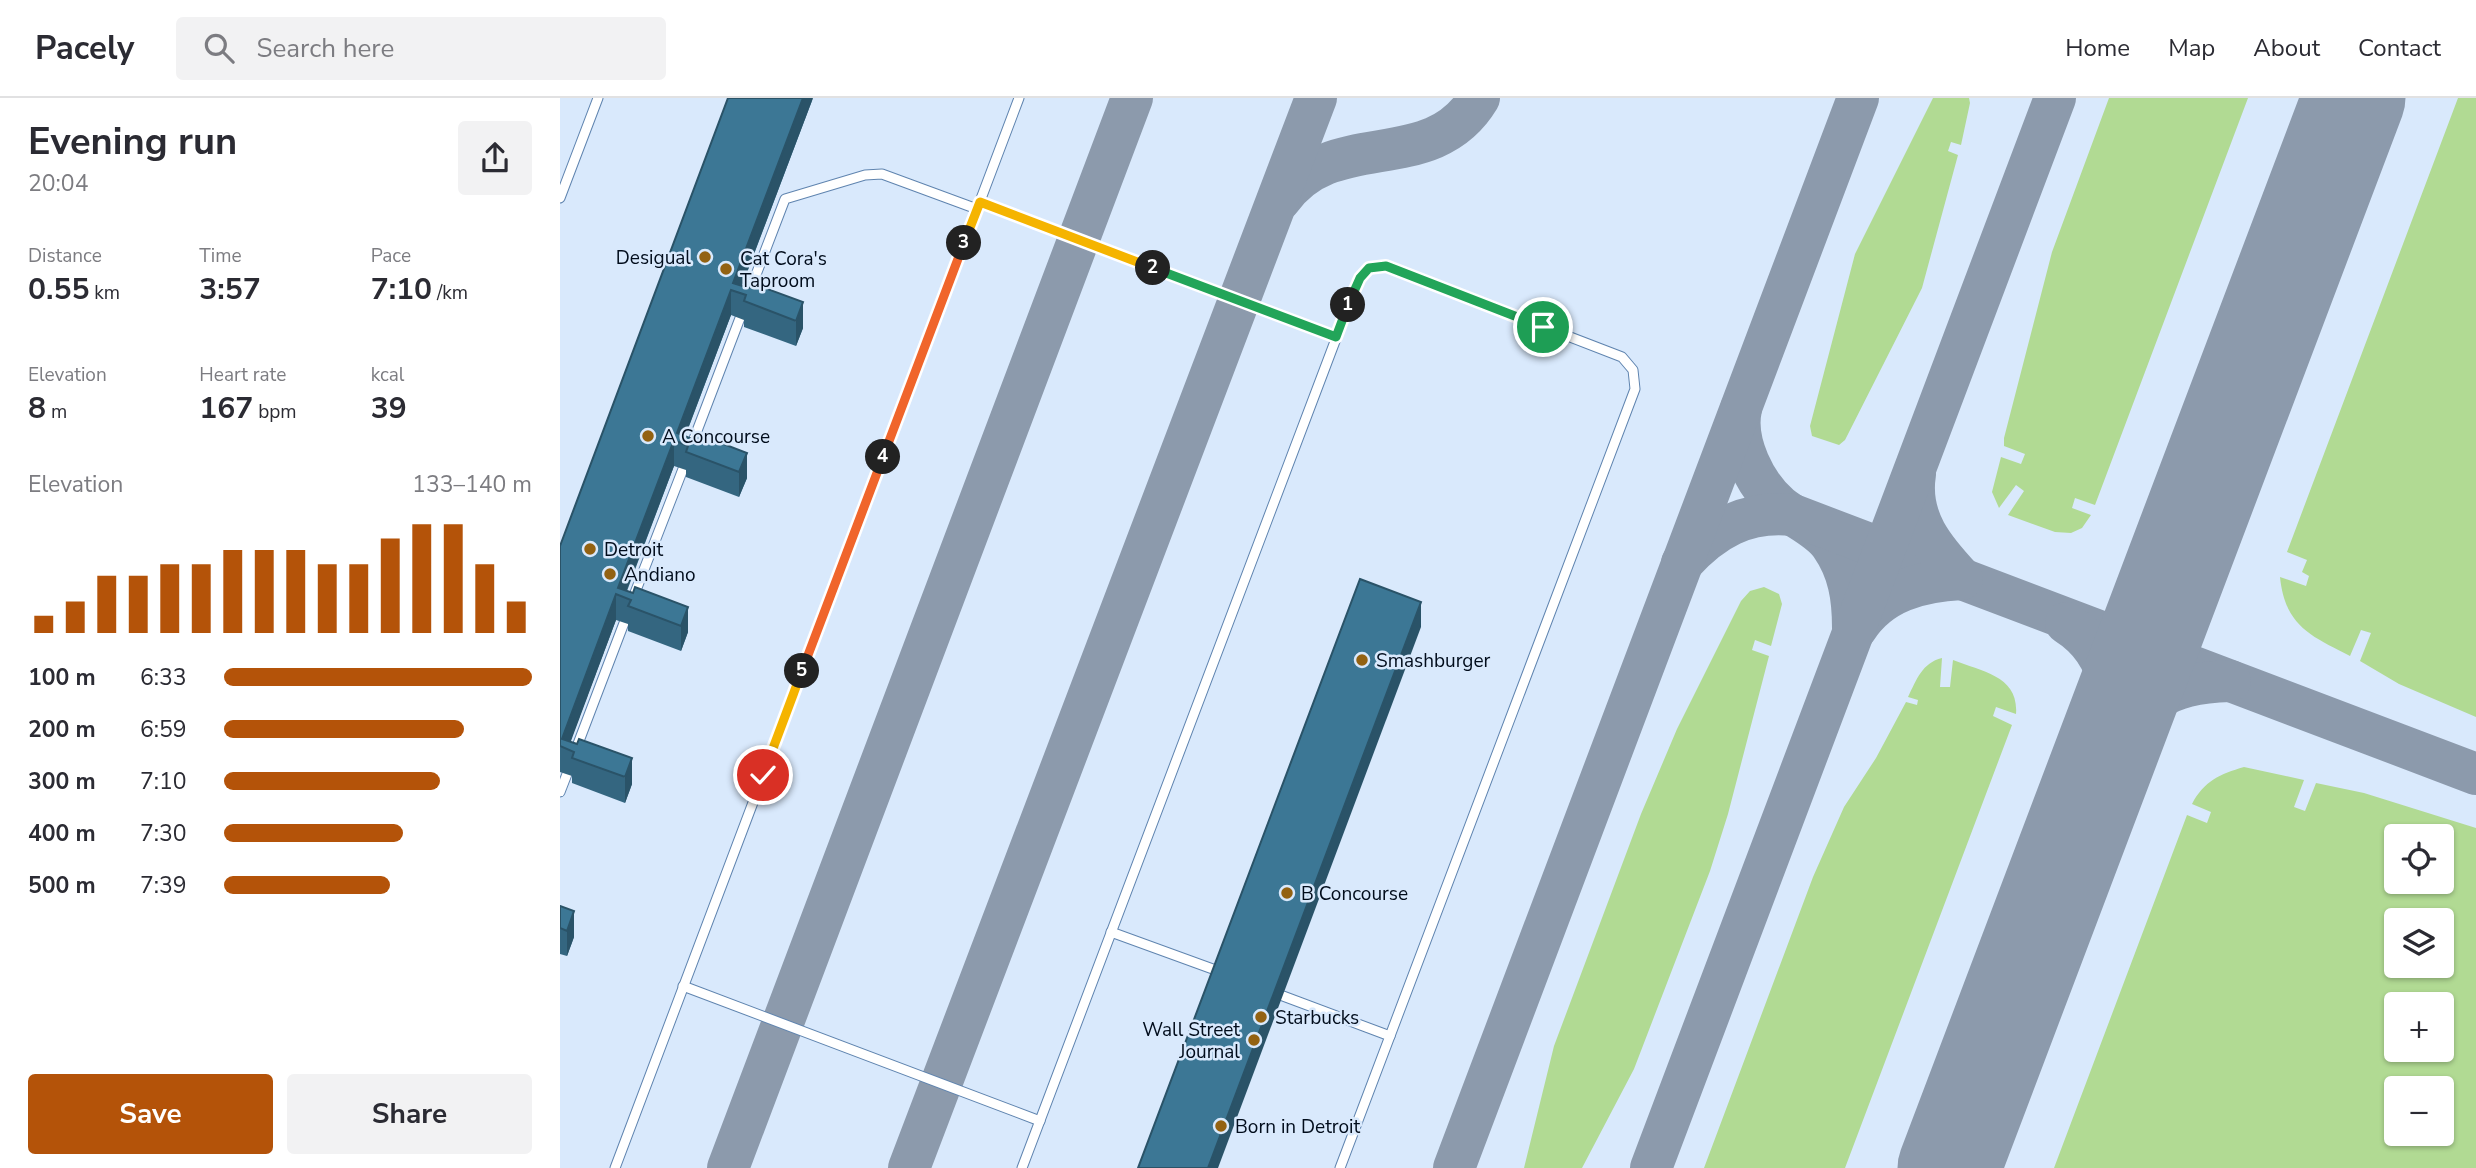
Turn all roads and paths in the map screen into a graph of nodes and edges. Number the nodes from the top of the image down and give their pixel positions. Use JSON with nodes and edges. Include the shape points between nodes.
{"nodes":[{"id":1,"x":598,"y":98,"type":"edge"},
{"id":2,"x":1019,"y":98,"type":"edge"},
{"id":3,"x":560,"y":198,"type":"edge"},
{"id":4,"x":979,"y":205,"type":"junction"},
{"id":5,"x":747,"y":298,"type":"edge"},
{"id":6,"x":740,"y":318,"type":"dead end"},
{"id":7,"x":1336,"y":337,"type":"junction"},
{"id":8,"x":690,"y":449,"type":"edge"},
{"id":9,"x":683,"y":469,"type":"dead end"},
{"id":10,"x":631,"y":604,"type":"edge"},
{"id":11,"x":624,"y":623,"type":"dead end"},
{"id":12,"x":573,"y":757,"type":"edge"},
{"id":13,"x":567,"y":774,"type":"dead end"},
{"id":14,"x":560,"y":792,"type":"edge"},
{"id":15,"x":1111,"y":932,"type":"junction"},
{"id":16,"x":1222,"y":973,"type":"edge"},
{"id":17,"x":683,"y":986,"type":"junction"},
{"id":18,"x":1283,"y":996,"type":"dead end"},
{"id":19,"x":1390,"y":1036,"type":"junction"},
{"id":20,"x":1040,"y":1121,"type":"junction"},
{"id":21,"x":614,"y":1168,"type":"edge"},
{"id":22,"x":1022,"y":1168,"type":"edge"},
{"id":23,"x":1340,"y":1168,"type":"edge"}],
"edges":[{"from":1,"to":3,"type":"lane"},
{"from":2,"to":4,"type":"lane"},
{"from":4,"to":5,"type":"lane","via":[[882,174],[785,199]]},
{"from":4,"to":7,"type":"lane"},
{"from":4,"to":17,"type":"lane"},
{"from":6,"to":8,"type":"lane"},
{"from":7,"to":15,"type":"lane"},
{"from":7,"to":19,"type":"lane","via":[[1360,278],[1369,268],[1386,266],[1622,357],[1635,378],[1635,389]]},
{"from":9,"to":10,"type":"lane"},
{"from":11,"to":12,"type":"lane"},
{"from":13,"to":14,"type":"lane"},
{"from":15,"to":16,"type":"lane"},
{"from":15,"to":20,"type":"lane"},
{"from":17,"to":20,"type":"lane"},
{"from":17,"to":21,"type":"lane"},
{"from":18,"to":19,"type":"lane"},
{"from":19,"to":23,"type":"lane"},
{"from":20,"to":22,"type":"lane"}]}
